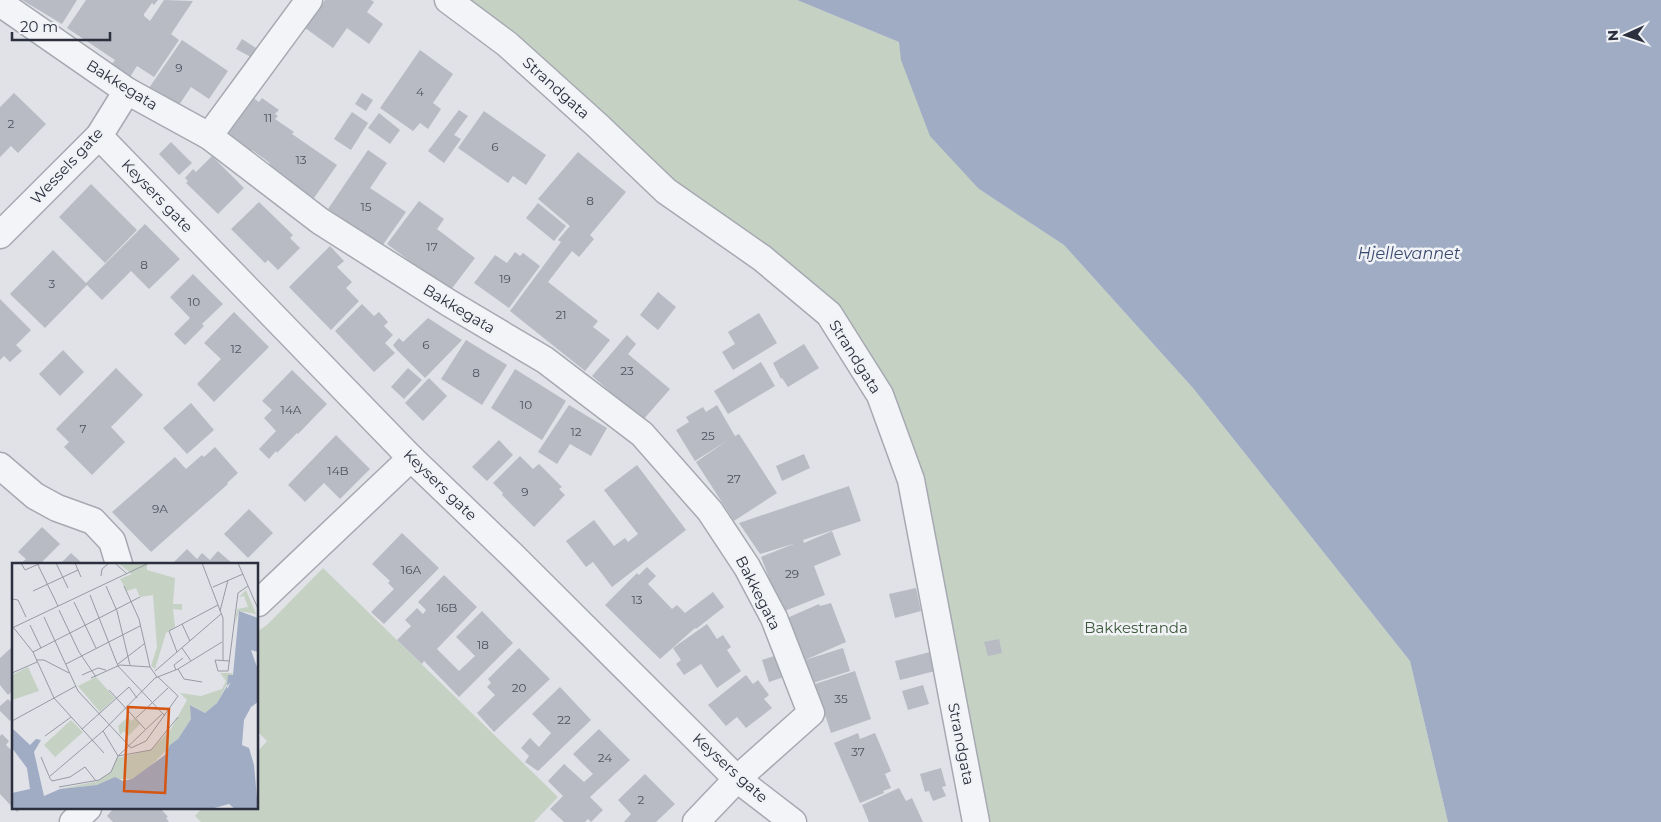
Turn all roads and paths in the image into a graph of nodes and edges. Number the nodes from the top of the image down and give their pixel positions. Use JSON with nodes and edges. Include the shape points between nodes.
{"nodes":[{"id":1,"x":308,"y":0,"type":"edge"},
{"id":2,"x":448,"y":0,"type":"edge"},
{"id":3,"x":0,"y":3,"type":"edge"},
{"id":4,"x":127,"y":91,"type":"junction"},
{"id":5,"x":99,"y":136,"type":"junction"},
{"id":6,"x":209,"y":136,"type":"junction"},
{"id":7,"x":0,"y":235,"type":"edge"},
{"id":8,"x":411,"y":458,"type":"junction"},
{"id":9,"x":0,"y":466,"type":"edge"},
{"id":10,"x":119,"y":563,"type":"edge"},
{"id":11,"x":259,"y":602,"type":"edge"},
{"id":12,"x":737,"y":779,"type":"junction"},
{"id":13,"x":86,"y":810,"type":"edge"},
{"id":14,"x":73,"y":822,"type":"edge"},
{"id":15,"x":696,"y":822,"type":"edge"},
{"id":16,"x":793,"y":822,"type":"edge"},
{"id":17,"x":976,"y":822,"type":"edge"}],
"edges":[{"from":1,"to":6,"type":"street"},
{"from":2,"to":17,"type":"street","name":"Strandgata","via":[[507,44],[666,190],[762,258],[829,314],[880,395],[911,480]]},
{"from":3,"to":4,"type":"street","name":"Bakkegata"},
{"from":4,"to":5,"type":"street","name":"Wessels gate"},
{"from":4,"to":6,"type":"street","name":"Bakkegata"},
{"from":5,"to":7,"type":"street","name":"Wessels gate"},
{"from":5,"to":8,"type":"street","name":"Keysers gate"},
{"from":6,"to":12,"type":"street","name":"Bakkegata","via":[[320,221],[545,360],[642,434],[710,511],[748,567],[774,618],[811,713]]},
{"from":8,"to":11,"type":"street"},
{"from":8,"to":12,"type":"street","name":"Keysers gate"},
{"from":9,"to":10,"type":"street","via":[[35,496],[93,521],[112,541]]},
{"from":12,"to":15,"type":"street"},
{"from":12,"to":16,"type":"street","name":"Keysers gate"},
{"from":13,"to":14,"type":"street"}]}
